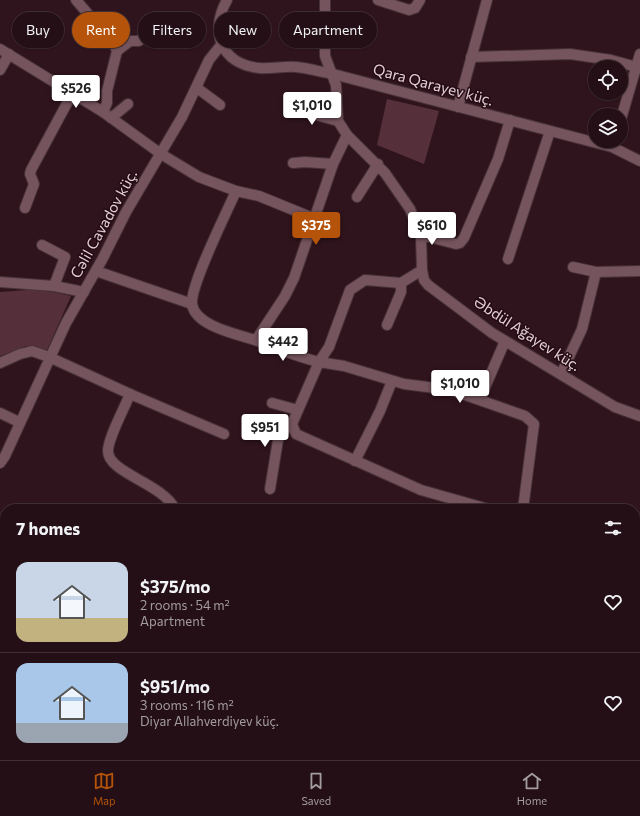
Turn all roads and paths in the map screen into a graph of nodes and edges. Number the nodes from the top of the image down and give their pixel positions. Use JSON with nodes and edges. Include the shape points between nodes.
{"nodes":[{"id":1,"x":76,"y":0,"type":"edge"},
{"id":2,"x":227,"y":0,"type":"edge"},
{"id":3,"x":325,"y":0,"type":"edge"},
{"id":4,"x":378,"y":0,"type":"edge"},
{"id":5,"x":420,"y":0,"type":"edge"},
{"id":6,"x":487,"y":0,"type":"edge"},
{"id":7,"x":221,"y":12,"type":"edge"},
{"id":8,"x":138,"y":42,"type":"edge"},
{"id":9,"x":219,"y":48,"type":"edge"},
{"id":10,"x":224,"y":48,"type":"edge"},
{"id":11,"x":0,"y":49,"type":"edge"},
{"id":12,"x":117,"y":51,"type":"junction"},
{"id":13,"x":10,"y":54,"type":"junction"},
{"id":14,"x":640,"y":54,"type":"edge"},
{"id":15,"x":471,"y":57,"type":"junction"},
{"id":16,"x":638,"y":67,"type":"edge"},
{"id":17,"x":0,"y":70,"type":"edge"},
{"id":18,"x":333,"y":74,"type":"junction"},
{"id":19,"x":197,"y":88,"type":"junction"},
{"id":20,"x":72,"y":94,"type":"junction"},
{"id":21,"x":128,"y":104,"type":"dead end"},
{"id":22,"x":220,"y":105,"type":"dead end"},
{"id":23,"x":458,"y":106,"type":"junction"},
{"id":24,"x":291,"y":108,"type":"dead end"},
{"id":25,"x":624,"y":108,"type":"edge"},
{"id":26,"x":107,"y":115,"type":"junction"},
{"id":27,"x":510,"y":120,"type":"junction"},
{"id":28,"x":338,"y":121,"type":"junction"},
{"id":29,"x":550,"y":131,"type":"junction"},
{"id":30,"x":347,"y":135,"type":"junction"},
{"id":31,"x":588,"y":139,"type":"edge"},
{"id":32,"x":619,"y":148,"type":"edge"},
{"id":33,"x":160,"y":154,"type":"junction"},
{"id":34,"x":640,"y":161,"type":"edge"},
{"id":35,"x":293,"y":163,"type":"dead end"},
{"id":36,"x":333,"y":164,"type":"junction"},
{"id":37,"x":378,"y":164,"type":"junction"},
{"id":38,"x":236,"y":191,"type":"junction"},
{"id":39,"x":357,"y":197,"type":"dead end"},
{"id":40,"x":25,"y":208,"type":"dead end"},
{"id":41,"x":313,"y":218,"type":"junction"},
{"id":42,"x":421,"y":237,"type":"junction"},
{"id":43,"x":42,"y":245,"type":"dead end"},
{"id":44,"x":508,"y":259,"type":"dead end"},
{"id":45,"x":573,"y":267,"type":"dead end"},
{"id":46,"x":422,"y":270,"type":"junction"},
{"id":47,"x":96,"y":271,"type":"junction"},
{"id":48,"x":640,"y":271,"type":"edge"},
{"id":49,"x":596,"y":272,"type":"junction"},
{"id":50,"x":0,"y":282,"type":"edge"},
{"id":51,"x":401,"y":283,"type":"junction"},
{"id":52,"x":54,"y":286,"type":"junction"},
{"id":53,"x":84,"y":292,"type":"junction"},
{"id":54,"x":192,"y":304,"type":"junction"},
{"id":55,"x":387,"y":325,"type":"dead end"},
{"id":56,"x":256,"y":340,"type":"junction"},
{"id":57,"x":505,"y":341,"type":"junction"},
{"id":58,"x":49,"y":357,"type":"junction"},
{"id":59,"x":318,"y":362,"type":"junction"},
{"id":60,"x":0,"y":363,"type":"edge"},
{"id":61,"x":560,"y":374,"type":"junction"},
{"id":62,"x":392,"y":381,"type":"junction"},
{"id":63,"x":130,"y":394,"type":"junction"},
{"id":64,"x":480,"y":399,"type":"junction"},
{"id":65,"x":272,"y":403,"type":"dead end"},
{"id":66,"x":298,"y":410,"type":"junction"},
{"id":67,"x":0,"y":414,"type":"edge"},
{"id":68,"x":640,"y":416,"type":"edge"},
{"id":69,"x":20,"y":422,"type":"junction"},
{"id":70,"x":292,"y":424,"type":"junction"},
{"id":71,"x":224,"y":434,"type":"dead end"},
{"id":72,"x":355,"y":461,"type":"junction"},
{"id":73,"x":0,"y":464,"type":"edge"},
{"id":74,"x":270,"y":489,"type":"dead end"},
{"id":75,"x":172,"y":504,"type":"edge"},
{"id":76,"x":470,"y":504,"type":"edge"},
{"id":77,"x":524,"y":504,"type":"edge"}],
"edges":[{"from":1,"to":12,"type":"street","via":[[114,44]]},
{"from":2,"to":7,"type":"street"},
{"from":3,"to":18,"type":"street","name":"Əbdül Ağayev küç.","via":[[325,56]]},
{"from":4,"to":5,"type":"street","via":[[409,10],[415,8]]},
{"from":6,"to":15,"type":"street"},
{"from":8,"to":12,"type":"street","via":[[130,41]]},
{"from":9,"to":19,"type":"street","name":"Cəlil Cavadov küç.","via":[[209,60]]},
{"from":10,"to":18,"type":"street","name":"Qara Qarayev küç.","via":[[234,58],[253,67],[298,67]]},
{"from":11,"to":13,"type":"street"},
{"from":12,"to":26,"type":"street","via":[[107,91]]},
{"from":13,"to":17,"type":"street"},
{"from":13,"to":20,"type":"street"},
{"from":14,"to":16,"type":"street"},
{"from":15,"to":16,"type":"street","via":[[570,54]]},
{"from":15,"to":23,"type":"street"},
{"from":16,"to":25,"type":"street"},
{"from":18,"to":23,"type":"street","name":"Qara Qarayev küç."},
{"from":18,"to":28,"type":"street","name":"Əbdül Ağayev küç."},
{"from":19,"to":22,"type":"street"},
{"from":19,"to":33,"type":"street","name":"Cəlil Cavadov küç."},
{"from":20,"to":26,"type":"street"},
{"from":20,"to":40,"type":"street","via":[[31,170],[34,184]]},
{"from":21,"to":26,"type":"street"},
{"from":23,"to":27,"type":"street","name":"Qara Qarayev küç."},
{"from":24,"to":28,"type":"street"},
{"from":26,"to":33,"type":"street"},
{"from":27,"to":29,"type":"street","name":"Qara Qarayev küç."},
{"from":27,"to":42,"type":"street","via":[[498,159],[464,238],[456,244]]},
{"from":28,"to":30,"type":"street","name":"Əbdül Ağayev küç."},
{"from":29,"to":31,"type":"street","name":"Qara Qarayev küç."},
{"from":29,"to":44,"type":"street"},
{"from":30,"to":36,"type":"street"},
{"from":30,"to":37,"type":"street","name":"Əbdül Ağayev küç."},
{"from":32,"to":34,"type":"street","name":"Qara Qarayev küç."},
{"from":33,"to":38,"type":"street","via":[[199,177]]},
{"from":33,"to":47,"type":"street","name":"Cəlil Cavadov küç."},
{"from":35,"to":36,"type":"street"},
{"from":36,"to":41,"type":"street"},
{"from":37,"to":39,"type":"street"},
{"from":37,"to":42,"type":"street","name":"Əbdül Ağayev küç.","via":[[410,209]]},
{"from":38,"to":41,"type":"street","via":[[259,196]]},
{"from":38,"to":54,"type":"street","via":[[200,273]]},
{"from":41,"to":56,"type":"street","via":[[294,278]]},
{"from":42,"to":46,"type":"street","name":"Əbdül Ağayev küç."},
{"from":43,"to":52,"type":"street","via":[[65,257]]},
{"from":45,"to":49,"type":"street"},
{"from":46,"to":51,"type":"street"},
{"from":46,"to":57,"type":"street","name":"Əbdül Ağayev küç.","via":[[428,285]]},
{"from":47,"to":53,"type":"street","name":"Cəlil Cavadov küç."},
{"from":47,"to":54,"type":"street"},
{"from":48,"to":49,"type":"street"},
{"from":49,"to":61,"type":"street","via":[[582,329]]},
{"from":50,"to":52,"type":"street"},
{"from":51,"to":55,"type":"street","via":[[401,292]]},
{"from":51,"to":59,"type":"street","via":[[365,280],[350,290],[329,347]]},
{"from":52,"to":53,"type":"street"},
{"from":53,"to":58,"type":"street","name":"Cəlil Cavadov küç."},
{"from":54,"to":56,"type":"street","via":[[196,313],[205,321],[223,331]]},
{"from":56,"to":59,"type":"street"},
{"from":57,"to":61,"type":"street","name":"Əbdül Ağayev küç."},
{"from":57,"to":64,"type":"street"},
{"from":58,"to":60,"type":"street","via":[[32,351]]},
{"from":58,"to":63,"type":"street"},
{"from":58,"to":69,"type":"street","name":"Cəlil Cavadov küç."},
{"from":59,"to":62,"type":"street","via":[[344,366]]},
{"from":59,"to":66,"type":"street"},
{"from":61,"to":68,"type":"street","name":"Əbdül Ağayev küç.","via":[[615,407]]},
{"from":62,"to":64,"type":"street","via":[[451,390]]},
{"from":62,"to":72,"type":"street"},
{"from":63,"to":71,"type":"street"},
{"from":63,"to":75,"type":"street","via":[[110,442],[108,452],[111,462],[154,487]]},
{"from":64,"to":77,"type":"street","via":[[525,416],[534,424]]},
{"from":65,"to":66,"type":"street"},
{"from":66,"to":70,"type":"street"},
{"from":67,"to":69,"type":"street"},
{"from":69,"to":73,"type":"street","name":"Cəlil Cavadov küç."},
{"from":70,"to":72,"type":"street","via":[[296,434]]},
{"from":70,"to":74,"type":"street","via":[[282,432],[278,440]]},
{"from":72,"to":76,"type":"street","via":[[421,490]]}]}
